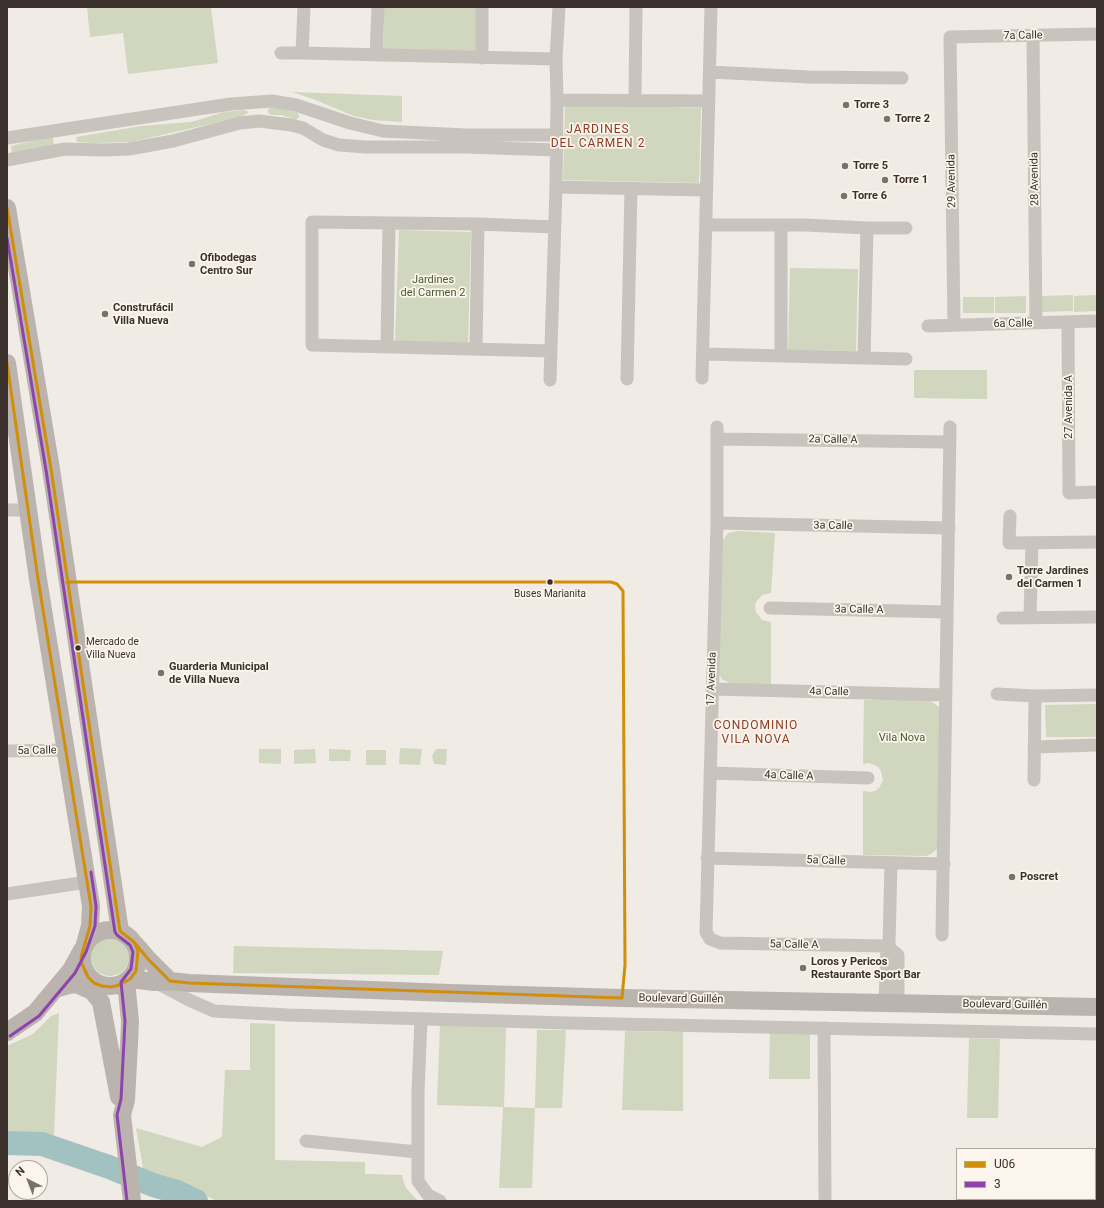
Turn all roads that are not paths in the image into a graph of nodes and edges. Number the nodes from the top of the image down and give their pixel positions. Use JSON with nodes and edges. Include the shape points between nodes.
{"nodes":[{"id":1,"x":304,"y":7,"type":"edge"},
{"id":2,"x":378,"y":7,"type":"edge"},
{"id":3,"x":482,"y":7,"type":"edge"},
{"id":4,"x":559,"y":7,"type":"edge"},
{"id":5,"x":636,"y":7,"type":"edge"},
{"id":6,"x":712,"y":7,"type":"edge"},
{"id":7,"x":1097,"y":34,"type":"edge"},
{"id":8,"x":1033,"y":36,"type":"junction"},
{"id":9,"x":950,"y":37,"type":"joint"},
{"id":10,"x":281,"y":53,"type":"dead end"},
{"id":11,"x":302,"y":53,"type":"junction"},
{"id":12,"x":376,"y":55,"type":"junction"},
{"id":13,"x":482,"y":58,"type":"junction"},
{"id":14,"x":556,"y":59,"type":"junction"},
{"id":15,"x":710,"y":72,"type":"junction"},
{"id":16,"x":902,"y":78,"type":"dead end"},
{"id":17,"x":558,"y":100,"type":"junction"},
{"id":18,"x":635,"y":100,"type":"junction"},
{"id":19,"x":709,"y":101,"type":"junction"},
{"id":20,"x":253,"y":102,"type":"junction"},
{"id":21,"x":308,"y":108,"type":"junction"},
{"id":22,"x":255,"y":122,"type":"junction"},
{"id":23,"x":301,"y":128,"type":"junction"},
{"id":24,"x":63,"y":130,"type":"junction"},
{"id":25,"x":382,"y":132,"type":"junction"},
{"id":26,"x":556,"y":135,"type":"junction"},
{"id":27,"x":7,"y":138,"type":"edge"},
{"id":28,"x":465,"y":141,"type":"junction"},
{"id":29,"x":381,"y":146,"type":"junction"},
{"id":30,"x":65,"y":149,"type":"junction"},
{"id":31,"x":556,"y":150,"type":"junction"},
{"id":32,"x":7,"y":160,"type":"edge"},
{"id":33,"x":556,"y":187,"type":"junction"},
{"id":34,"x":631,"y":189,"type":"junction"},
{"id":35,"x":706,"y":190,"type":"junction"},
{"id":36,"x":7,"y":208,"type":"edge"},
{"id":37,"x":389,"y":223,"type":"junction"},
{"id":38,"x":478,"y":224,"type":"junction"},
{"id":39,"x":706,"y":225,"type":"junction"},
{"id":40,"x":781,"y":226,"type":"junction"},
{"id":41,"x":554,"y":228,"type":"junction"},
{"id":42,"x":867,"y":228,"type":"junction"},
{"id":43,"x":906,"y":228,"type":"dead end"},
{"id":44,"x":1097,"y":321,"type":"edge"},
{"id":45,"x":1068,"y":322,"type":"junction"},
{"id":46,"x":1036,"y":323,"type":"junction"},
{"id":47,"x":954,"y":325,"type":"junction"},
{"id":48,"x":928,"y":326,"type":"dead end"},
{"id":49,"x":387,"y":346,"type":"junction"},
{"id":50,"x":476,"y":349,"type":"junction"},
{"id":51,"x":551,"y":352,"type":"junction"},
{"id":52,"x":703,"y":354,"type":"junction"},
{"id":53,"x":31,"y":355,"type":"junction"},
{"id":54,"x":781,"y":356,"type":"junction"},
{"id":55,"x":864,"y":358,"type":"junction"},
{"id":56,"x":906,"y":359,"type":"dead end"},
{"id":57,"x":7,"y":360,"type":"edge"},
{"id":58,"x":7,"y":364,"type":"edge"},
{"id":59,"x":702,"y":378,"type":"dead end"},
{"id":60,"x":627,"y":379,"type":"dead end"},
{"id":61,"x":550,"y":380,"type":"dead end"},
{"id":62,"x":950,"y":427,"type":"dead end"},
{"id":63,"x":717,"y":433,"type":"joint"},
{"id":64,"x":949,"y":442,"type":"junction"},
{"id":65,"x":1097,"y":492,"type":"edge"},
{"id":66,"x":7,"y":510,"type":"edge"},
{"id":67,"x":28,"y":510,"type":"junction"},
{"id":68,"x":1010,"y":516,"type":"dead end"},
{"id":69,"x":717,"y":524,"type":"junction"},
{"id":70,"x":949,"y":528,"type":"junction"},
{"id":71,"x":1097,"y":542,"type":"edge"},
{"id":72,"x":1032,"y":544,"type":"junction"},
{"id":73,"x":770,"y":608,"type":"dead end"},
{"id":74,"x":947,"y":612,"type":"junction"},
{"id":75,"x":1030,"y":617,"type":"junction"},
{"id":76,"x":1097,"y":617,"type":"edge"},
{"id":77,"x":1003,"y":618,"type":"dead end"},
{"id":78,"x":712,"y":689,"type":"junction"},
{"id":79,"x":998,"y":694,"type":"dead end"},
{"id":80,"x":946,"y":695,"type":"junction"},
{"id":81,"x":1097,"y":695,"type":"edge"},
{"id":82,"x":1035,"y":696,"type":"junction"},
{"id":83,"x":1097,"y":745,"type":"edge"},
{"id":84,"x":1034,"y":747,"type":"junction"},
{"id":85,"x":66,"y":750,"type":"junction"},
{"id":86,"x":7,"y":751,"type":"edge"},
{"id":87,"x":710,"y":774,"type":"junction"},
{"id":88,"x":868,"y":778,"type":"dead end"},
{"id":89,"x":1034,"y":780,"type":"dead end"},
{"id":90,"x":707,"y":858,"type":"junction"},
{"id":91,"x":891,"y":863,"type":"junction"},
{"id":92,"x":944,"y":864,"type":"junction"},
{"id":93,"x":87,"y":882,"type":"junction"},
{"id":94,"x":7,"y":894,"type":"edge"},
{"id":95,"x":120,"y":931,"type":"junction"},
{"id":96,"x":706,"y":932,"type":"joint"},
{"id":97,"x":942,"y":935,"type":"dead end"},
{"id":98,"x":134,"y":942,"type":"junction"},
{"id":99,"x":887,"y":946,"type":"junction"},
{"id":100,"x":84,"y":947,"type":"junction"},
{"id":101,"x":128,"y":980,"type":"junction"},
{"id":102,"x":162,"y":981,"type":"junction"},
{"id":103,"x":58,"y":988,"type":"junction"},
{"id":104,"x":189,"y":992,"type":"junction"},
{"id":105,"x":891,"y":1003,"type":"junction"},
{"id":106,"x":1097,"y":1007,"type":"edge"},
{"id":107,"x":421,"y":1019,"type":"junction"},
{"id":108,"x":824,"y":1028,"type":"junction"},
{"id":109,"x":7,"y":1032,"type":"edge"},
{"id":110,"x":1097,"y":1034,"type":"edge"},
{"id":111,"x":122,"y":1115,"type":"junction"},
{"id":112,"x":306,"y":1141,"type":"dead end"},
{"id":113,"x":418,"y":1152,"type":"junction"},
{"id":114,"x":132,"y":1201,"type":"edge"},
{"id":115,"x":440,"y":1201,"type":"edge"},
{"id":116,"x":826,"y":1201,"type":"edge"}],
"edges":[{"from":1,"to":11,"type":"street"},
{"from":2,"to":12,"type":"street"},
{"from":3,"to":13,"type":"street"},
{"from":4,"to":14,"type":"street"},
{"from":5,"to":18,"type":"street"},
{"from":6,"to":15,"type":"street"},
{"from":7,"to":8,"type":"street","name":"7a Calle"},
{"from":8,"to":9,"type":"street","name":"7a Calle"},
{"from":8,"to":46,"type":"street","name":"28 Avenida"},
{"from":9,"to":47,"type":"street","name":"29 Avenida"},
{"from":10,"to":11,"type":"street"},
{"from":11,"to":12,"type":"street"},
{"from":12,"to":13,"type":"street"},
{"from":13,"to":14,"type":"street"},
{"from":14,"to":17,"type":"street"},
{"from":15,"to":16,"type":"street","via":[[802,77]]},
{"from":15,"to":19,"type":"street"},
{"from":17,"to":18,"type":"street"},
{"from":17,"to":26,"type":"street"},
{"from":18,"to":19,"type":"street"},
{"from":19,"to":35,"type":"street"},
{"from":20,"to":21,"type":"street","via":[[272,101]]},
{"from":20,"to":22,"type":"street"},
{"from":20,"to":24,"type":"street"},
{"from":21,"to":23,"type":"street"},
{"from":21,"to":25,"type":"street"},
{"from":22,"to":23,"type":"street"},
{"from":22,"to":30,"type":"street","via":[[240,123],[173,141],[129,148]]},
{"from":23,"to":29,"type":"street","via":[[339,145]]},
{"from":24,"to":27,"type":"street"},
{"from":24,"to":30,"type":"street"},
{"from":25,"to":28,"type":"street"},
{"from":25,"to":29,"type":"street"},
{"from":26,"to":28,"type":"street"},
{"from":26,"to":31,"type":"street"},
{"from":28,"to":29,"type":"street"},
{"from":28,"to":31,"type":"street"},
{"from":30,"to":32,"type":"street"},
{"from":31,"to":33,"type":"street"},
{"from":33,"to":34,"type":"street"},
{"from":33,"to":41,"type":"street"},
{"from":34,"to":35,"type":"street"},
{"from":34,"to":60,"type":"street"},
{"from":35,"to":39,"type":"street"},
{"from":36,"to":53,"type":"main road"},
{"from":37,"to":38,"type":"street"},
{"from":37,"to":49,"type":"street"},
{"from":37,"to":49,"type":"street","via":[[312,222],[312,345]]},
{"from":38,"to":41,"type":"street"},
{"from":38,"to":50,"type":"street"},
{"from":39,"to":40,"type":"street"},
{"from":39,"to":52,"type":"street"},
{"from":40,"to":42,"type":"street"},
{"from":40,"to":54,"type":"street"},
{"from":41,"to":51,"type":"street"},
{"from":42,"to":43,"type":"street"},
{"from":42,"to":55,"type":"street"},
{"from":44,"to":45,"type":"street","name":"6a Calle"},
{"from":45,"to":46,"type":"street","name":"6a Calle"},
{"from":45,"to":65,"type":"street","name":"27 Avenida A","via":[[1069,493]]},
{"from":46,"to":47,"type":"street","name":"6a Calle"},
{"from":47,"to":48,"type":"street","name":"6a Calle"},
{"from":49,"to":50,"type":"street"},
{"from":50,"to":51,"type":"street"},
{"from":51,"to":61,"type":"street"},
{"from":52,"to":54,"type":"street"},
{"from":52,"to":59,"type":"street"},
{"from":53,"to":57,"type":"main road"},
{"from":53,"to":95,"type":"main road","via":[[51,469]]},
{"from":54,"to":55,"type":"street"},
{"from":55,"to":56,"type":"street"},
{"from":58,"to":67,"type":"main road"},
{"from":62,"to":64,"type":"street"},
{"from":63,"to":64,"type":"street","name":"2a Calle A"},
{"from":63,"to":69,"type":"street","name":"17 Avenida"},
{"from":64,"to":70,"type":"street"},
{"from":66,"to":67,"type":"street"},
{"from":67,"to":85,"type":"main road"},
{"from":68,"to":72,"type":"street","via":[[1009,543]]},
{"from":69,"to":70,"type":"street","name":"3a Calle"},
{"from":69,"to":78,"type":"street","name":"17 Avenida"},
{"from":70,"to":74,"type":"street"},
{"from":71,"to":72,"type":"street"},
{"from":72,"to":75,"type":"street"},
{"from":73,"to":74,"type":"street","name":"3a Calle A"},
{"from":74,"to":80,"type":"street"},
{"from":75,"to":76,"type":"street"},
{"from":75,"to":77,"type":"street"},
{"from":78,"to":80,"type":"street","name":"4a Calle"},
{"from":78,"to":87,"type":"street","name":"17 Avenida"},
{"from":79,"to":82,"type":"street"},
{"from":80,"to":92,"type":"street"},
{"from":81,"to":82,"type":"street"},
{"from":82,"to":84,"type":"street"},
{"from":83,"to":84,"type":"street"},
{"from":84,"to":89,"type":"street"},
{"from":85,"to":86,"type":"street","name":"5a Calle"},
{"from":85,"to":93,"type":"main road"},
{"from":87,"to":88,"type":"street","name":"4a Calle A"},
{"from":87,"to":90,"type":"street","name":"17 Avenida"},
{"from":90,"to":91,"type":"street","name":"5a Calle"},
{"from":90,"to":96,"type":"street","name":"17 Avenida"},
{"from":91,"to":92,"type":"street","name":"5a Calle"},
{"from":91,"to":99,"type":"street"},
{"from":92,"to":97,"type":"street"},
{"from":93,"to":94,"type":"street"},
{"from":93,"to":100,"type":"main road","via":[[92,906]]},
{"from":95,"to":98,"type":"main road"},
{"from":95,"to":100,"type":"main road","via":[[104,930],[96,933]]},
{"from":96,"to":99,"type":"street","name":"5a Calle A","via":[[710,939],[720,943]]},
{"from":98,"to":101,"type":"main road","via":[[138,951],[138,961],[136,971]]},
{"from":98,"to":102,"type":"main road"},
{"from":99,"to":105,"type":"street"},
{"from":99,"to":105,"type":"street","via":[[898,955]]},
{"from":100,"to":101,"type":"main road","via":[[81,957],[84,971],[94,982],[110,987],[119,986]]},
{"from":100,"to":103,"type":"main road","via":[[72,970]]},
{"from":101,"to":102,"type":"main road","name":"Boulevard Guillén"},
{"from":101,"to":111,"type":"main road","via":[[129,1044],[126,1100]]},
{"from":102,"to":104,"type":"main road","name":"Boulevard Guillén"},
{"from":103,"to":109,"type":"main road","via":[[35,1013]]},
{"from":103,"to":111,"type":"main road","via":[[72,984],[86,987],[101,1002]]},
{"from":104,"to":105,"type":"main road","name":"Boulevard Guillén"},
{"from":104,"to":107,"type":"street","via":[[214,1011]]},
{"from":105,"to":106,"type":"main road","name":"Boulevard Guillén"},
{"from":107,"to":108,"type":"street"},
{"from":107,"to":113,"type":"street"},
{"from":108,"to":110,"type":"street"},
{"from":108,"to":116,"type":"street"},
{"from":111,"to":114,"type":"main road"},
{"from":112,"to":113,"type":"street"},
{"from":113,"to":115,"type":"street","via":[[418,1181],[428,1195]]}]}
